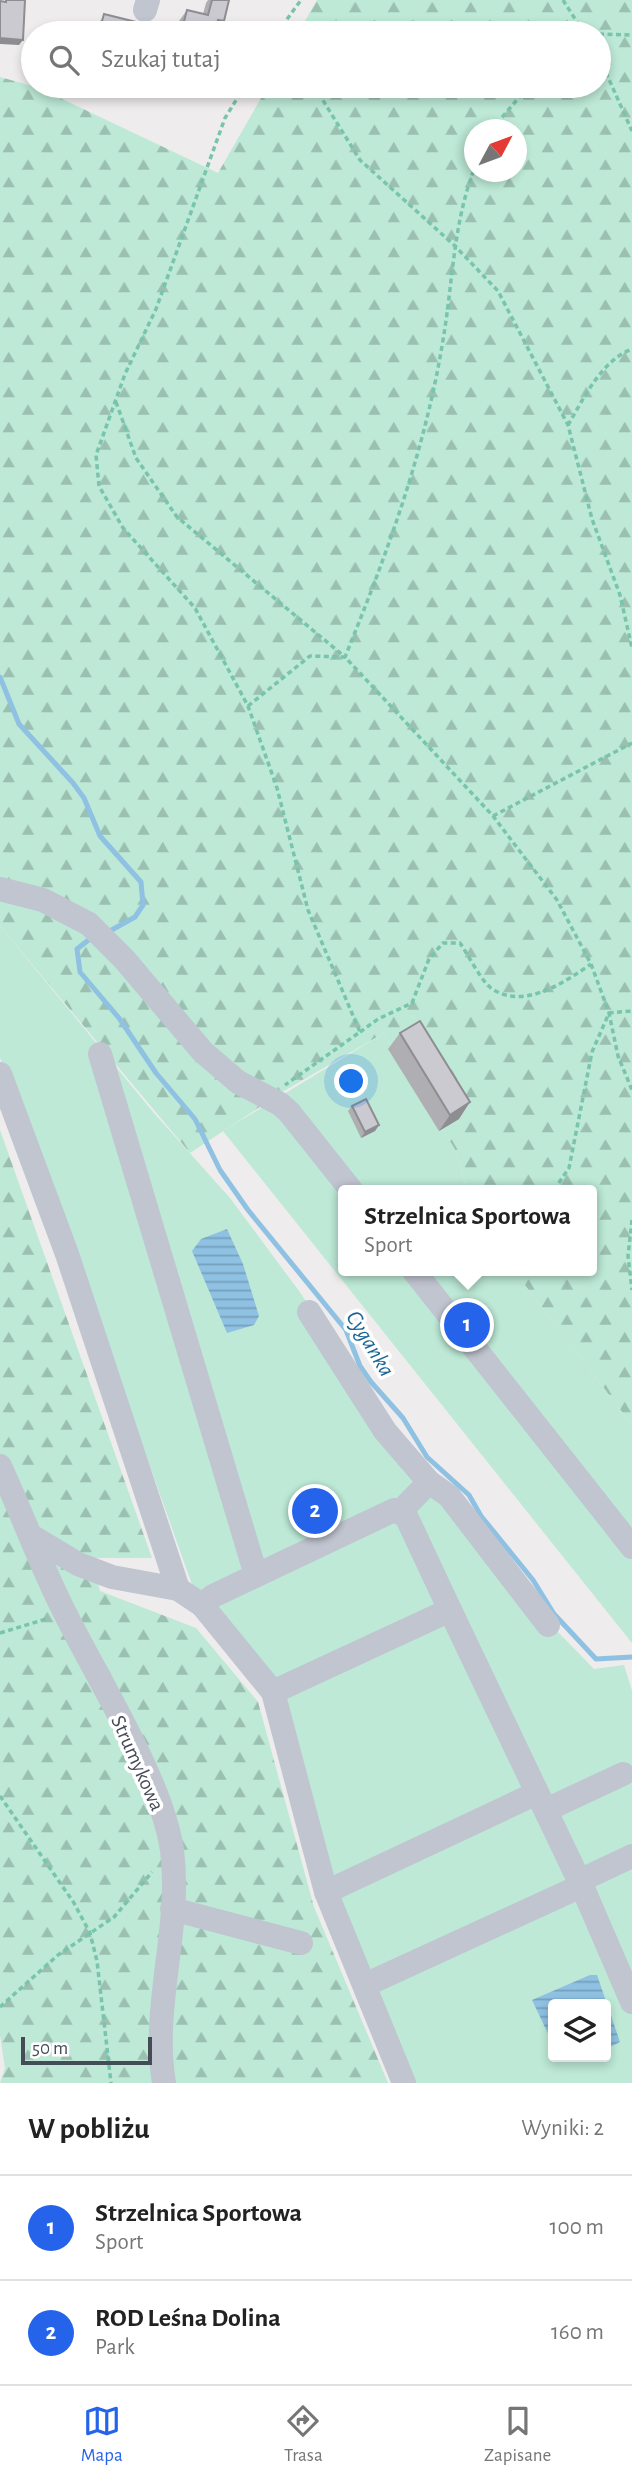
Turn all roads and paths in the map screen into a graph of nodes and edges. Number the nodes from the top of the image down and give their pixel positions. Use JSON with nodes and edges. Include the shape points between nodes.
{"nodes":[{"id":1,"x":301,"y":0,"type":"edge"},
{"id":2,"x":563,"y":0,"type":"edge"},
{"id":3,"x":286,"y":21,"type":"edge"},
{"id":4,"x":576,"y":21,"type":"edge"},
{"id":5,"x":611,"y":35,"type":"edge"},
{"id":6,"x":632,"y":36,"type":"edge"},
{"id":7,"x":611,"y":84,"type":"edge"},
{"id":8,"x":238,"y":98,"type":"edge"},
{"id":9,"x":321,"y":98,"type":"edge"},
{"id":10,"x":519,"y":98,"type":"edge"},
{"id":11,"x":500,"y":119,"type":"edge"},
{"id":12,"x":632,"y":131,"type":"edge"},
{"id":13,"x":470,"y":182,"type":"edge"},
{"id":14,"x":454,"y":245,"type":"junction"},
{"id":15,"x":632,"y":349,"type":"edge"},
{"id":16,"x":116,"y":400,"type":"junction"},
{"id":17,"x":568,"y":425,"type":"junction"},
{"id":18,"x":632,"y":648,"type":"edge"},
{"id":19,"x":345,"y":657,"type":"junction"},
{"id":20,"x":248,"y":706,"type":"junction"},
{"id":21,"x":632,"y":743,"type":"edge"},
{"id":22,"x":493,"y":816,"type":"junction"},
{"id":23,"x":0,"y":889,"type":"edge"},
{"id":24,"x":591,"y":964,"type":"junction"},
{"id":25,"x":632,"y":1011,"type":"edge"},
{"id":26,"x":609,"y":1013,"type":"junction"},
{"id":27,"x":360,"y":1032,"type":"junction"},
{"id":28,"x":100,"y":1054,"type":"dead end"},
{"id":29,"x":0,"y":1074,"type":"edge"},
{"id":30,"x":632,"y":1090,"type":"edge"},
{"id":31,"x":268,"y":1097,"type":"junction"},
{"id":32,"x":347,"y":1185,"type":"edge"},
{"id":33,"x":557,"y":1185,"type":"edge"},
{"id":34,"x":632,"y":1220,"type":"edge"},
{"id":35,"x":418,"y":1276,"type":"edge"},
{"id":36,"x":632,"y":1290,"type":"edge"},
{"id":37,"x":310,"y":1312,"type":"dead end"},
{"id":38,"x":0,"y":1466,"type":"edge"},
{"id":39,"x":429,"y":1482,"type":"junction"},
{"id":40,"x":401,"y":1511,"type":"junction"},
{"id":41,"x":33,"y":1537,"type":"junction"},
{"id":42,"x":632,"y":1547,"type":"edge"},
{"id":43,"x":256,"y":1575,"type":"junction"},
{"id":44,"x":178,"y":1588,"type":"junction"},
{"id":45,"x":202,"y":1605,"type":"junction"},
{"id":46,"x":450,"y":1610,"type":"junction"},
{"id":47,"x":65,"y":1614,"type":"junction"},
{"id":48,"x":548,"y":1625,"type":"dead end"},
{"id":49,"x":0,"y":1633,"type":"edge"},
{"id":50,"x":273,"y":1692,"type":"junction"},
{"id":51,"x":623,"y":1774,"type":"dead end"},
{"id":52,"x":0,"y":1796,"type":"edge"},
{"id":53,"x":542,"y":1801,"type":"junction"},
{"id":54,"x":172,"y":1849,"type":"junction"},
{"id":55,"x":632,"y":1856,"type":"edge"},
{"id":56,"x":580,"y":1883,"type":"junction"},
{"id":57,"x":326,"y":1892,"type":"junction"},
{"id":58,"x":173,"y":1909,"type":"junction"},
{"id":59,"x":90,"y":1933,"type":"junction"},
{"id":60,"x":301,"y":1942,"type":"dead end"},
{"id":61,"x":621,"y":1947,"type":"edge"},
{"id":62,"x":365,"y":1985,"type":"junction"},
{"id":63,"x":632,"y":2002,"type":"edge"},
{"id":64,"x":0,"y":2007,"type":"edge"},
{"id":65,"x":111,"y":2083,"type":"edge"},
{"id":66,"x":164,"y":2083,"type":"edge"},
{"id":67,"x":404,"y":2083,"type":"edge"}],
"edges":[{"from":1,"to":3,"type":"path"},
{"from":2,"to":4,"type":"path"},
{"from":5,"to":6,"type":"path"},
{"from":7,"to":12,"type":"path"},
{"from":8,"to":16,"type":"path","via":[[225,118],[156,309]]},
{"from":9,"to":14,"type":"path","via":[[360,160]]},
{"from":10,"to":11,"type":"path"},
{"from":13,"to":14,"type":"path"},
{"from":14,"to":17,"type":"path","via":[[498,291]]},
{"from":14,"to":19,"type":"path","via":[[443,340],[421,444],[390,547]]},
{"from":15,"to":17,"type":"path","via":[[592,384]]},
{"from":16,"to":19,"type":"path","via":[[136,458],[177,517]]},
{"from":16,"to":20,"type":"path","via":[[96,455],[99,486],[123,527],[194,608]]},
{"from":17,"to":18,"type":"path"},
{"from":19,"to":20,"type":"path","via":[[310,656]]},
{"from":19,"to":22,"type":"path"},
{"from":20,"to":27,"type":"path","via":[[277,788],[308,910]]},
{"from":21,"to":22,"type":"path"},
{"from":22,"to":24,"type":"path","via":[[557,900]]},
{"from":23,"to":31,"type":"street","via":[[43,900],[89,924],[124,958],[203,1052],[239,1082]]},
{"from":24,"to":26,"type":"path"},
{"from":24,"to":27,"type":"path","via":[[541,994],[515,995],[490,988],[460,943],[443,943],[429,959],[412,1003]]},
{"from":25,"to":26,"type":"path"},
{"from":26,"to":30,"type":"path","via":[[618,1056]]},
{"from":26,"to":33,"type":"path","via":[[592,1052],[569,1168]]},
{"from":27,"to":31,"type":"path"},
{"from":28,"to":43,"type":"street"},
{"from":29,"to":44,"type":"street","via":[[67,1254]]},
{"from":31,"to":32,"type":"street","via":[[289,1112]]},
{"from":34,"to":36,"type":"path","via":[[628,1256]]},
{"from":35,"to":42,"type":"street"},
{"from":37,"to":39,"type":"street","via":[[385,1431]]},
{"from":38,"to":41,"type":"street","name":"Strumykowa"},
{"from":39,"to":40,"type":"street"},
{"from":39,"to":48,"type":"street","via":[[449,1496]]},
{"from":40,"to":43,"type":"street","via":[[394,1510]]},
{"from":40,"to":46,"type":"street"},
{"from":41,"to":44,"type":"street","via":[[78,1564],[113,1577]]},
{"from":41,"to":47,"type":"street","name":"Strumykowa"},
{"from":43,"to":45,"type":"street"},
{"from":44,"to":45,"type":"street"},
{"from":45,"to":50,"type":"street"},
{"from":46,"to":50,"type":"street"},
{"from":46,"to":53,"type":"street"},
{"from":47,"to":49,"type":"path"},
{"from":47,"to":54,"type":"street","name":"Strumykowa","via":[[156,1796]]},
{"from":50,"to":57,"type":"street"},
{"from":51,"to":53,"type":"street"},
{"from":52,"to":59,"type":"path"},
{"from":53,"to":56,"type":"street"},
{"from":53,"to":57,"type":"street"},
{"from":54,"to":58,"type":"street","name":"Strumykowa"},
{"from":54,"to":59,"type":"path","via":[[114,1917]]},
{"from":55,"to":56,"type":"street"},
{"from":56,"to":61,"type":"street"},
{"from":56,"to":62,"type":"street"},
{"from":57,"to":62,"type":"street"},
{"from":58,"to":60,"type":"street"},
{"from":58,"to":66,"type":"street","name":"Strumykowa","via":[[159,2050]]},
{"from":59,"to":64,"type":"path"},
{"from":59,"to":65,"type":"path"},
{"from":61,"to":63,"type":"street"},
{"from":62,"to":67,"type":"street"}]}
